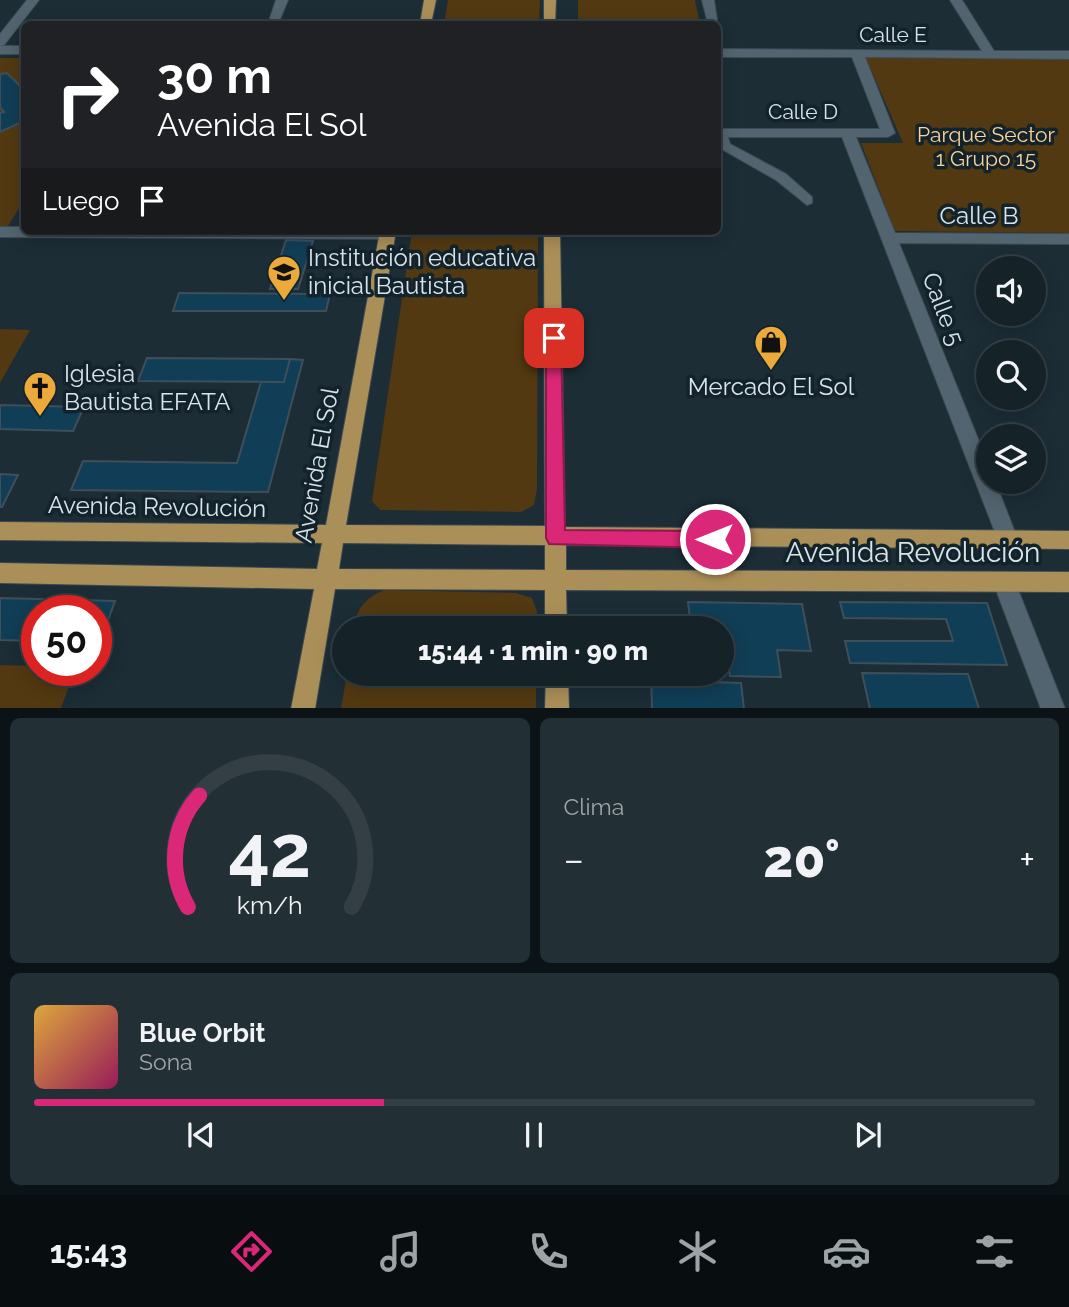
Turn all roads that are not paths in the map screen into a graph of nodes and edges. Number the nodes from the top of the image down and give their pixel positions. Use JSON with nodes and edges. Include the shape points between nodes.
{"nodes":[{"id":1,"x":33,"y":0,"type":"edge"},
{"id":2,"x":282,"y":0,"type":"edge"},
{"id":3,"x":430,"y":0,"type":"edge"},
{"id":4,"x":550,"y":0,"type":"edge"},
{"id":5,"x":708,"y":0,"type":"edge"},
{"id":6,"x":956,"y":0,"type":"edge"},
{"id":7,"x":275,"y":21,"type":"edge"},
{"id":8,"x":426,"y":21,"type":"edge"},
{"id":9,"x":550,"y":21,"type":"edge"},
{"id":10,"x":713,"y":21,"type":"edge"},
{"id":11,"x":0,"y":42,"type":"edge"},
{"id":12,"x":0,"y":50,"type":"edge"},
{"id":13,"x":21,"y":50,"type":"edge"},
{"id":14,"x":721,"y":53,"type":"edge"},
{"id":15,"x":857,"y":54,"type":"junction"},
{"id":16,"x":991,"y":55,"type":"junction"},
{"id":17,"x":1069,"y":55,"type":"edge"},
{"id":18,"x":721,"y":133,"type":"edge"},
{"id":19,"x":848,"y":134,"type":"junction"},
{"id":20,"x":721,"y":138,"type":"edge"},
{"id":21,"x":807,"y":200,"type":"dead end"},
{"id":22,"x":21,"y":218,"type":"edge"},
{"id":23,"x":7,"y":233,"type":"edge"},
{"id":24,"x":387,"y":235,"type":"edge"},
{"id":25,"x":552,"y":235,"type":"edge"},
{"id":26,"x":889,"y":238,"type":"junction"},
{"id":27,"x":1069,"y":239,"type":"edge"},
{"id":28,"x":0,"y":531,"type":"edge"},
{"id":29,"x":333,"y":536,"type":"junction"},
{"id":30,"x":556,"y":538,"type":"junction"},
{"id":31,"x":1008,"y":540,"type":"junction"},
{"id":32,"x":1069,"y":540,"type":"edge"},
{"id":33,"x":0,"y":573,"type":"edge"},
{"id":34,"x":325,"y":579,"type":"junction"},
{"id":35,"x":556,"y":580,"type":"junction"},
{"id":36,"x":1004,"y":582,"type":"junction"},
{"id":37,"x":1069,"y":582,"type":"edge"},
{"id":38,"x":556,"y":616,"type":"edge"},
{"id":39,"x":556,"y":686,"type":"edge"},
{"id":40,"x":303,"y":708,"type":"edge"},
{"id":41,"x":557,"y":708,"type":"edge"},
{"id":42,"x":1053,"y":708,"type":"edge"}],
"edges":[{"from":1,"to":11,"type":"street"},
{"from":2,"to":7,"type":"street"},
{"from":3,"to":8,"type":"main road"},
{"from":4,"to":9,"type":"main road"},
{"from":5,"to":10,"type":"street"},
{"from":6,"to":16,"type":"street"},
{"from":12,"to":13,"type":"street"},
{"from":14,"to":15,"type":"street","name":"Calle E"},
{"from":15,"to":16,"type":"street","name":"Calle E"},
{"from":15,"to":19,"type":"street","name":"Calle D","via":[[888,133]]},
{"from":16,"to":17,"type":"street","name":"Calle E"},
{"from":18,"to":19,"type":"street","name":"Calle D"},
{"from":19,"to":26,"type":"street","name":"Calle 5"},
{"from":20,"to":21,"type":"street","via":[[724,146],[781,177]]},
{"from":22,"to":23,"type":"street"},
{"from":24,"to":29,"type":"main road","name":"Avenida El Sol"},
{"from":25,"to":30,"type":"main road"},
{"from":26,"to":27,"type":"street","name":"Calle B"},
{"from":26,"to":31,"type":"street","name":"Calle 5"},
{"from":28,"to":29,"type":"main road","name":"Avenida Revolución"},
{"from":29,"to":30,"type":"main road","name":"Avenida Revolución"},
{"from":29,"to":34,"type":"main road","name":"Avenida El Sol"},
{"from":30,"to":31,"type":"main road","name":"Avenida Revolución"},
{"from":30,"to":35,"type":"main road"},
{"from":31,"to":32,"type":"main road","name":"Avenida Revolución"},
{"from":33,"to":34,"type":"main road","name":"Avenida Revolución"},
{"from":34,"to":35,"type":"main road","name":"Avenida Revolución"},
{"from":34,"to":40,"type":"main road","name":"Avenida El Sol"},
{"from":35,"to":36,"type":"main road","name":"Avenida Revolución"},
{"from":35,"to":38,"type":"main road"},
{"from":36,"to":37,"type":"main road","name":"Avenida Revolución"},
{"from":36,"to":42,"type":"street"},
{"from":39,"to":41,"type":"main road"}]}
